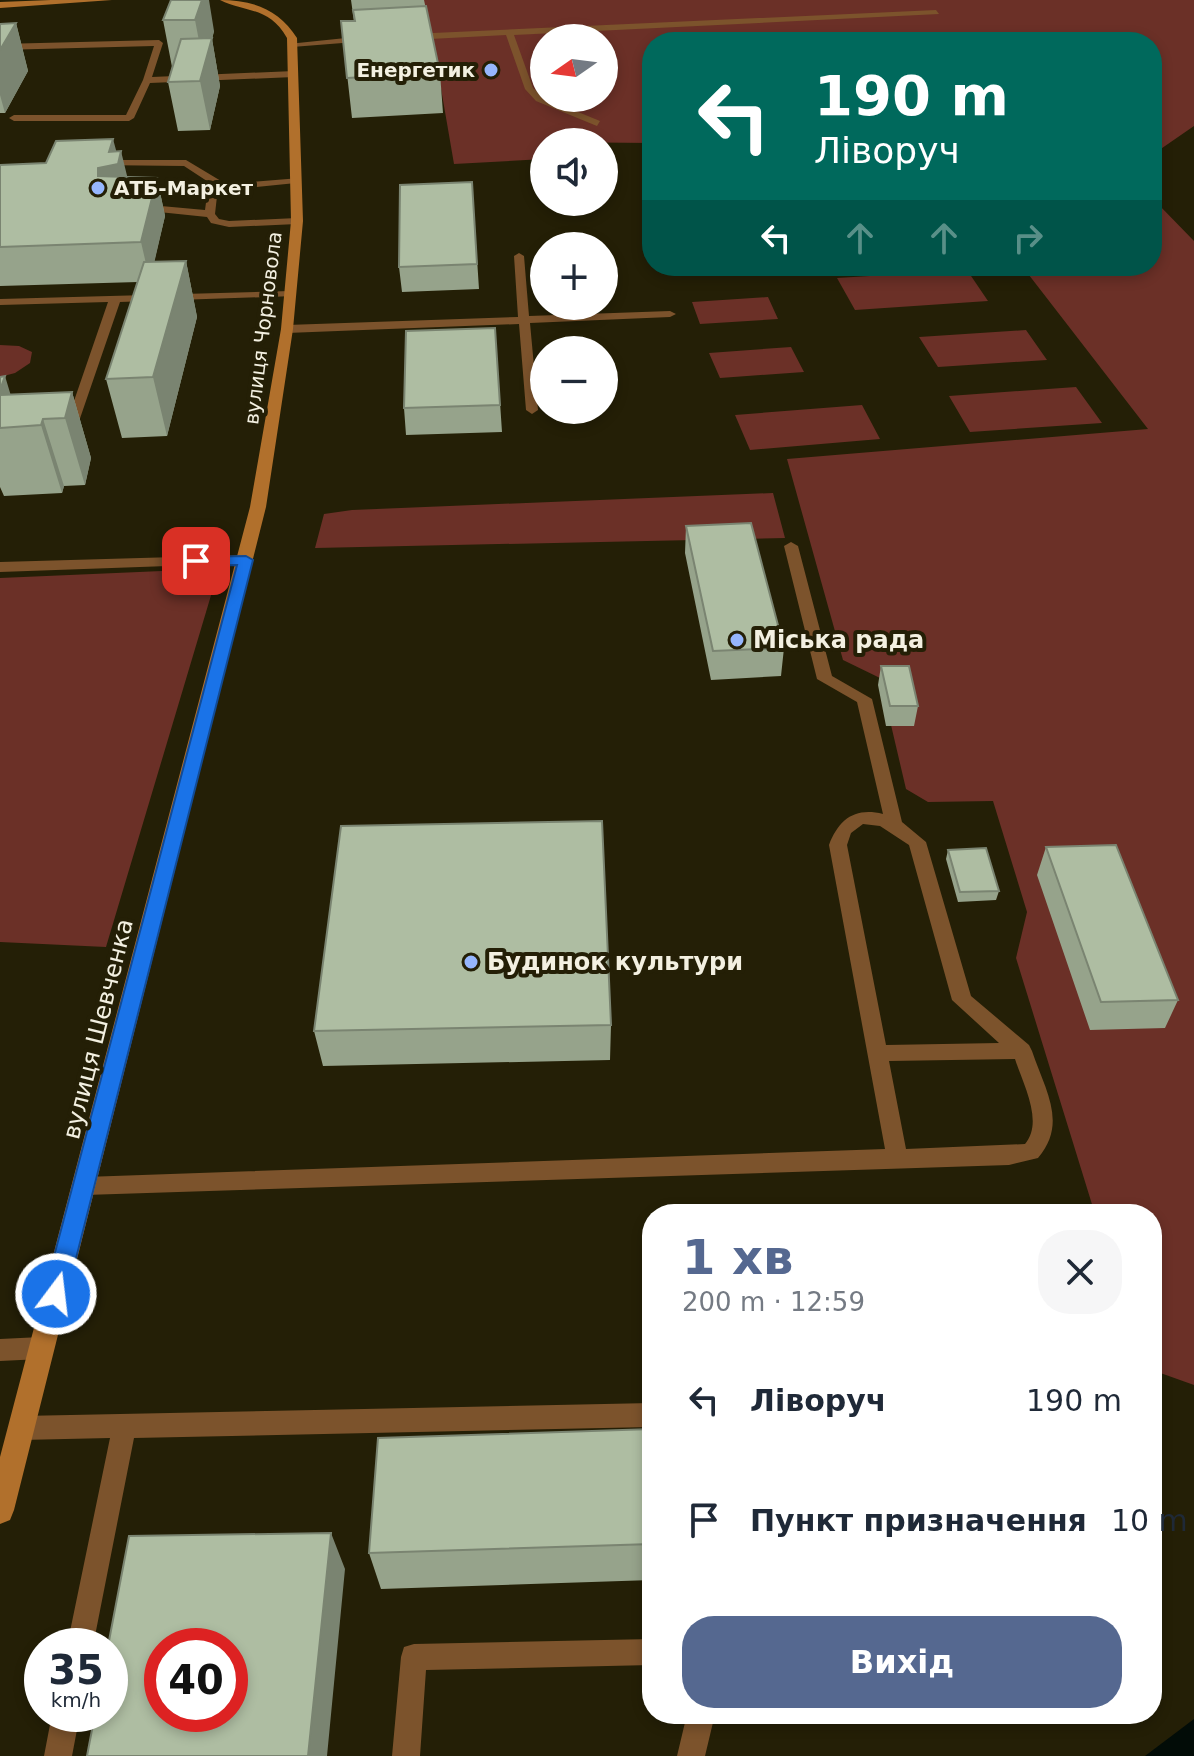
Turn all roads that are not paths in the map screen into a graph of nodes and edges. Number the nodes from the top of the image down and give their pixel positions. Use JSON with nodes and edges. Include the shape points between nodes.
{"nodes":[{"id":1,"x":108,"y":0,"type":"edge"},
{"id":2,"x":224,"y":0,"type":"edge"},
{"id":3,"x":0,"y":5,"type":"edge"},
{"id":4,"x":936,"y":12,"type":"dead end"},
{"id":5,"x":509,"y":33,"type":"junction"},
{"id":6,"x":398,"y":38,"type":"edge"},
{"id":7,"x":370,"y":39,"type":"edge"},
{"id":8,"x":292,"y":44,"type":"junction"},
{"id":9,"x":0,"y":47,"type":"edge"},
{"id":10,"x":294,"y":74,"type":"junction"},
{"id":11,"x":147,"y":80,"type":"junction"},
{"id":12,"x":14,"y":118,"type":"dead end"},
{"id":13,"x":597,"y":123,"type":"dead end"},
{"id":14,"x":93,"y":163,"type":"edge"},
{"id":15,"x":296,"y":180,"type":"junction"},
{"id":16,"x":224,"y":187,"type":"junction"},
{"id":17,"x":210,"y":214,"type":"junction"},
{"id":18,"x":297,"y":221,"type":"junction"},
{"id":19,"x":519,"y":256,"type":"dead end"},
{"id":20,"x":291,"y":294,"type":"junction"},
{"id":21,"x":115,"y":300,"type":"junction"},
{"id":22,"x":0,"y":302,"type":"edge"},
{"id":23,"x":670,"y":314,"type":"dead end"},
{"id":24,"x":524,"y":320,"type":"junction"},
{"id":25,"x":287,"y":329,"type":"junction"},
{"id":26,"x":530,"y":388,"type":"edge"},
{"id":27,"x":69,"y":432,"type":"edge"},
{"id":28,"x":791,"y":546,"type":"dead end"},
{"id":29,"x":246,"y":560,"type":"junction"},
{"id":30,"x":0,"y":567,"type":"edge"},
{"id":31,"x":894,"y":823,"type":"junction"},
{"id":32,"x":1022,"y":1051,"type":"junction"},
{"id":33,"x":879,"y":1053,"type":"junction"},
{"id":34,"x":897,"y":1158,"type":"junction"},
{"id":35,"x":85,"y":1186,"type":"junction"},
{"id":36,"x":41,"y":1348,"type":"junction"},
{"id":37,"x":0,"y":1350,"type":"edge"},
{"id":38,"x":642,"y":1415,"type":"edge"},
{"id":39,"x":21,"y":1428,"type":"junction"},
{"id":40,"x":124,"y":1428,"type":"junction"},
{"id":41,"x":0,"y":1510,"type":"edge"},
{"id":42,"x":84,"y":1628,"type":"edge"},
{"id":43,"x":642,"y":1652,"type":"edge"},
{"id":44,"x":699,"y":1724,"type":"edge"},
{"id":45,"x":63,"y":1732,"type":"edge"},
{"id":46,"x":58,"y":1756,"type":"edge"},
{"id":47,"x":406,"y":1756,"type":"edge"},
{"id":48,"x":691,"y":1756,"type":"edge"}],
"edges":[{"from":1,"to":3,"type":"street"},
{"from":2,"to":8,"type":"street","via":[[279,19]]},
{"from":4,"to":5,"type":"lane"},
{"from":5,"to":6,"type":"lane"},
{"from":5,"to":13,"type":"lane","via":[[529,89],[539,99]]},
{"from":7,"to":8,"type":"lane"},
{"from":8,"to":10,"type":"street","name":"вулиця Чорновола"},
{"from":9,"to":11,"type":"lane","via":[[159,43]]},
{"from":10,"to":11,"type":"lane"},
{"from":10,"to":15,"type":"street","name":"вулиця Чорновола"},
{"from":11,"to":12,"type":"lane","via":[[129,118]]},
{"from":14,"to":16,"type":"lane","via":[[186,163]]},
{"from":15,"to":16,"type":"lane"},
{"from":15,"to":18,"type":"street","name":"вулиця Чорновола"},
{"from":16,"to":17,"type":"lane","via":[[212,195]]},
{"from":16,"to":17,"type":"lane","via":[[135,192],[129,207]]},
{"from":17,"to":18,"type":"lane","via":[[229,224]]},
{"from":18,"to":20,"type":"street","name":"вулиця Чорновола"},
{"from":19,"to":24,"type":"lane"},
{"from":20,"to":21,"type":"lane"},
{"from":20,"to":25,"type":"street","name":"вулиця Чорновола"},
{"from":21,"to":22,"type":"lane"},
{"from":21,"to":27,"type":"lane"},
{"from":23,"to":24,"type":"lane"},
{"from":24,"to":25,"type":"lane"},
{"from":24,"to":26,"type":"lane"},
{"from":25,"to":29,"type":"street","name":"вулиця Чорновола"},
{"from":28,"to":31,"type":"lane","via":[[825,679],[864,699]]},
{"from":29,"to":30,"type":"street"},
{"from":29,"to":35,"type":"street","name":"вулиця Шевченка"},
{"from":31,"to":32,"type":"lane","via":[[917,842],[962,1000]]},
{"from":31,"to":33,"type":"lane","via":[[859,818],[846,826],[838,845]]},
{"from":32,"to":33,"type":"lane"},
{"from":32,"to":34,"type":"lane","via":[[1044,1118],[1042,1139],[1031,1152]]},
{"from":33,"to":34,"type":"lane"},
{"from":34,"to":35,"type":"lane"},
{"from":35,"to":36,"type":"street","name":"вулиця Шевченка"},
{"from":36,"to":37,"type":"lane"},
{"from":36,"to":39,"type":"street","name":"вулиця Шевченка"},
{"from":38,"to":40,"type":"lane"},
{"from":39,"to":40,"type":"lane"},
{"from":39,"to":41,"type":"street","name":"вулиця Шевченка"},
{"from":40,"to":42,"type":"lane"},
{"from":43,"to":47,"type":"lane","via":[[414,1657]]},
{"from":44,"to":48,"type":"lane"},
{"from":45,"to":46,"type":"lane"}]}
